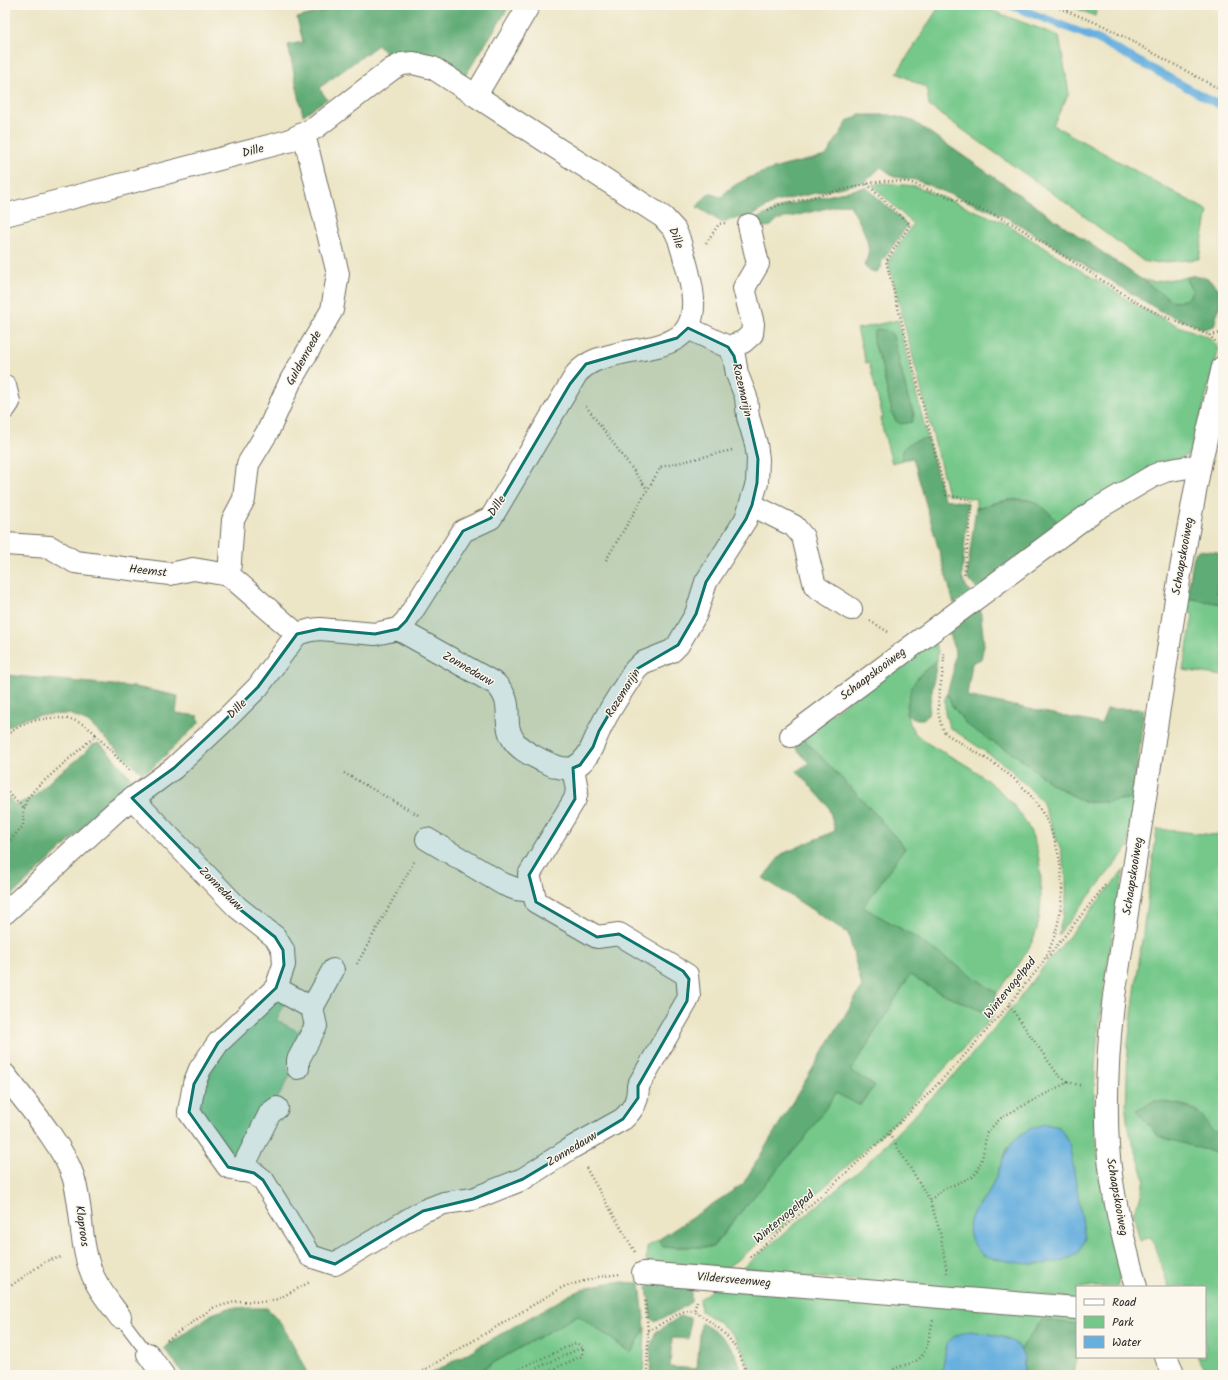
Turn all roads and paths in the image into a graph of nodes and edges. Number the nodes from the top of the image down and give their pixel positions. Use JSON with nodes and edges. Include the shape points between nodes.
{"nodes":[{"id":1,"x":530,"y":5,"type":"edge"},
{"id":2,"x":1052,"y":5,"type":"edge"},
{"id":3,"x":1223,"y":91,"type":"edge"},
{"id":4,"x":476,"y":94,"type":"junction"},
{"id":5,"x":304,"y":134,"type":"junction"},
{"id":6,"x":871,"y":183,"type":"dead end"},
{"id":7,"x":867,"y":184,"type":"dead end"},
{"id":8,"x":5,"y":215,"type":"edge"},
{"id":9,"x":749,"y":225,"type":"dead end"},
{"id":10,"x":688,"y":328,"type":"junction"},
{"id":11,"x":1223,"y":333,"type":"edge"},
{"id":12,"x":1209,"y":335,"type":"junction"},
{"id":13,"x":728,"y":347,"type":"junction"},
{"id":14,"x":1223,"y":349,"type":"edge"},
{"id":15,"x":1223,"y":367,"type":"edge"},
{"id":16,"x":570,"y":384,"type":"junction"},
{"id":17,"x":5,"y":386,"type":"edge"},
{"id":18,"x":5,"y":408,"type":"edge"},
{"id":19,"x":1218,"y":416,"type":"edge"},
{"id":20,"x":756,"y":444,"type":"junction"},
{"id":21,"x":1200,"y":465,"type":"junction"},
{"id":22,"x":647,"y":490,"type":"junction"},
{"id":23,"x":752,"y":505,"type":"junction"},
{"id":24,"x":5,"y":544,"type":"edge"},
{"id":25,"x":606,"y":560,"type":"dead end"},
{"id":26,"x":229,"y":575,"type":"junction"},
{"id":27,"x":977,"y":596,"type":"junction"},
{"id":28,"x":851,"y":609,"type":"joint"},
{"id":29,"x":398,"y":629,"type":"junction"},
{"id":30,"x":932,"y":630,"type":"junction"},
{"id":31,"x":297,"y":634,"type":"junction"},
{"id":32,"x":911,"y":646,"type":"junction"},
{"id":33,"x":96,"y":735,"type":"junction"},
{"id":34,"x":791,"y":736,"type":"dead end"},
{"id":35,"x":5,"y":739,"type":"edge"},
{"id":36,"x":573,"y":768,"type":"junction"},
{"id":37,"x":344,"y":773,"type":"dead end"},
{"id":38,"x":5,"y":790,"type":"edge"},
{"id":39,"x":137,"y":794,"type":"junction"},
{"id":40,"x":24,"y":808,"type":"junction"},
{"id":41,"x":427,"y":839,"type":"junction"},
{"id":42,"x":5,"y":846,"type":"edge"},
{"id":43,"x":1108,"y":881,"type":"dead end"},
{"id":44,"x":533,"y":890,"type":"junction"},
{"id":45,"x":5,"y":914,"type":"edge"},
{"id":46,"x":1044,"y":961,"type":"junction"},
{"id":47,"x":333,"y":970,"type":"joint"},
{"id":48,"x":276,"y":988,"type":"junction"},
{"id":49,"x":1009,"y":1005,"type":"junction"},
{"id":50,"x":312,"y":1008,"type":"junction"},
{"id":51,"x":298,"y":1068,"type":"dead end"},
{"id":52,"x":5,"y":1075,"type":"edge"},
{"id":53,"x":1068,"y":1082,"type":"junction"},
{"id":54,"x":1106,"y":1093,"type":"junction"},
{"id":55,"x":277,"y":1108,"type":"dead end"},
{"id":56,"x":889,"y":1134,"type":"junction"},
{"id":57,"x":573,"y":1147,"type":"junction"},
{"id":58,"x":241,"y":1170,"type":"junction"},
{"id":59,"x":930,"y":1200,"type":"junction"},
{"id":60,"x":85,"y":1252,"type":"junction"},
{"id":61,"x":335,"y":1264,"type":"junction"},
{"id":62,"x":643,"y":1273,"type":"junction"},
{"id":63,"x":713,"y":1278,"type":"junction"},
{"id":64,"x":1136,"y":1286,"type":"edge"},
{"id":65,"x":5,"y":1290,"type":"edge"},
{"id":66,"x":944,"y":1296,"type":"junction"},
{"id":67,"x":1076,"y":1308,"type":"edge"},
{"id":68,"x":694,"y":1311,"type":"junction"},
{"id":69,"x":120,"y":1317,"type":"joint"},
{"id":70,"x":648,"y":1331,"type":"junction"},
{"id":71,"x":583,"y":1347,"type":"junction"},
{"id":72,"x":148,"y":1354,"type":"junction"},
{"id":73,"x":1166,"y":1358,"type":"edge"},
{"id":74,"x":163,"y":1375,"type":"edge"},
{"id":75,"x":416,"y":1375,"type":"edge"},
{"id":76,"x":505,"y":1375,"type":"edge"},
{"id":77,"x":522,"y":1375,"type":"edge"},
{"id":78,"x":540,"y":1375,"type":"edge"},
{"id":79,"x":647,"y":1375,"type":"edge"},
{"id":80,"x":746,"y":1375,"type":"edge"},
{"id":81,"x":888,"y":1375,"type":"edge"},
{"id":82,"x":1174,"y":1375,"type":"edge"}],
"edges":[{"from":1,"to":4,"type":"street"},
{"from":2,"to":3,"type":"path","via":[[1110,29]]},
{"from":4,"to":5,"type":"street","name":"Dille","via":[[424,64],[402,64]]},
{"from":4,"to":10,"type":"street","name":"Dille","via":[[670,223],[679,239],[694,305],[694,315]]},
{"from":5,"to":8,"type":"street","name":"Dille","via":[[269,148]]},
{"from":5,"to":26,"type":"street","name":"Guldenroede","via":[[338,274],[332,310],[291,380],[268,431],[248,464],[244,499],[233,520]]},
{"from":6,"to":12,"type":"path","via":[[909,182],[995,215],[1141,305]]},
{"from":7,"to":27,"type":"path","via":[[910,225],[886,261],[946,495],[972,500],[964,578]]},
{"from":9,"to":13,"type":"street","name":"Rozemarijn","via":[[758,264],[744,288],[753,324],[752,334],[743,342]]},
{"from":10,"to":13,"type":"street","name":"Rozemarijn"},
{"from":10,"to":16,"type":"street","name":"Dille","via":[[672,341],[586,364]]},
{"from":11,"to":12,"type":"path"},
{"from":12,"to":14,"type":"path"},
{"from":13,"to":20,"type":"street","name":"Rozemarijn","via":[[734,356],[746,397],[748,417]]},
{"from":15,"to":19,"type":"street","name":"Schaapskooiweg"},
{"from":16,"to":22,"type":"path"},
{"from":16,"to":29,"type":"street","name":"Dille","via":[[491,518],[463,531],[406,621]]},
{"from":17,"to":18,"type":"street","via":[[9,402]]},
{"from":19,"to":21,"type":"street","name":"Schaapskooiweg"},
{"from":20,"to":22,"type":"path","via":[[661,467]]},
{"from":20,"to":23,"type":"street","name":"Rozemarijn","via":[[757,483]]},
{"from":21,"to":27,"type":"street","name":"Schaapskooiweg","via":[[1165,471],[1122,493],[1064,531]]},
{"from":21,"to":54,"type":"street","name":"Schaapskooiweg","via":[[1164,672],[1114,996]]},
{"from":22,"to":25,"type":"path"},
{"from":23,"to":28,"type":"street","via":[[799,531],[803,537],[815,586]]},
{"from":23,"to":36,"type":"street","name":"Rozemarijn","via":[[746,519],[706,582],[696,614],[678,645],[672,651],[642,663],[635,670],[598,731],[593,747],[580,765]]},
{"from":24,"to":26,"type":"street","name":"Heemst","via":[[50,547],[74,562],[170,574],[193,569]]},
{"from":26,"to":31,"type":"street"},
{"from":27,"to":30,"type":"street","name":"Schaapskooiweg"},
{"from":28,"to":32,"type":"path"},
{"from":29,"to":31,"type":"street","via":[[375,634],[320,629]]},
{"from":29,"to":36,"type":"street","name":"Zonnedauw","via":[[496,684],[508,704],[509,731],[514,742],[523,750],[548,763],[566,770]]},
{"from":30,"to":32,"type":"street","name":"Schaapskooiweg"},
{"from":30,"to":46,"type":"path","name":"Wintervogelpad","via":[[944,649],[945,667],[937,708],[939,722],[945,733],[1014,778],[1036,803],[1054,841],[1061,868],[1061,908],[1054,939]]},
{"from":31,"to":39,"type":"street","name":"Dille","via":[[242,704],[174,768]]},
{"from":32,"to":34,"type":"street","name":"Schaapskooiweg"},
{"from":33,"to":35,"type":"path","via":[[79,723],[63,718],[22,725],[9,732]]},
{"from":33,"to":39,"type":"path","via":[[137,778]]},
{"from":33,"to":40,"type":"path","via":[[35,789]]},
{"from":36,"to":44,"type":"street","name":"Zonnedauw","via":[[575,799],[529,875]]},
{"from":37,"to":41,"type":"path","via":[[434,825]]},
{"from":38,"to":40,"type":"path"},
{"from":39,"to":45,"type":"street","name":"Dille","via":[[116,810]]},
{"from":39,"to":48,"type":"street","name":"Zonnedauw","via":[[237,907],[275,937],[283,950],[284,965]]},
{"from":40,"to":42,"type":"path","via":[[23,826]]},
{"from":41,"to":44,"type":"street","via":[[503,884],[516,889]]},
{"from":41,"to":47,"type":"path","via":[[348,979]]},
{"from":43,"to":46,"type":"path"},
{"from":44,"to":57,"type":"street","name":"Zonnedauw","via":[[536,902],[597,936],[619,934],[683,971],[689,980],[687,1001],[638,1086],[638,1098],[630,1112],[607,1129]]},
{"from":46,"to":49,"type":"path","name":"Wintervogelpad"},
{"from":47,"to":50,"type":"street"},
{"from":48,"to":50,"type":"street"},
{"from":48,"to":58,"type":"street","name":"Zonnedauw","via":[[218,1042],[200,1069],[194,1084],[189,1112],[228,1167]]},
{"from":49,"to":53,"type":"path","via":[[1058,1075]]},
{"from":49,"to":56,"type":"path","name":"Wintervogelpad","via":[[935,1089]]},
{"from":50,"to":51,"type":"street","via":[[316,1026],[298,1060]]},
{"from":52,"to":60,"type":"street","name":"Klaproos","via":[[70,1168],[77,1191]]},
{"from":53,"to":54,"type":"path"},
{"from":53,"to":59,"type":"path","via":[[1002,1117],[987,1132],[982,1159],[976,1173],[944,1189]]},
{"from":54,"to":64,"type":"street","name":"Schaapskooiweg","via":[[1110,1168]]},
{"from":55,"to":58,"type":"street","via":[[270,1113]]},
{"from":56,"to":59,"type":"path"},
{"from":56,"to":63,"type":"path","name":"Wintervogelpad","via":[[813,1204]]},
{"from":57,"to":61,"type":"street","name":"Zonnedauw","via":[[523,1179],[472,1199],[444,1203],[423,1211]]},
{"from":57,"to":62,"type":"path","via":[[640,1260]]},
{"from":58,"to":61,"type":"street","name":"Zonnedauw","via":[[254,1173],[263,1180],[310,1256]]},
{"from":59,"to":66,"type":"path","via":[[940,1232],[949,1282]]},
{"from":60,"to":65,"type":"path","via":[[46,1261]]},
{"from":60,"to":69,"type":"street","name":"Klaproos","via":[[94,1279]]},
{"from":61,"to":72,"type":"path","via":[[313,1281],[278,1299],[262,1302],[238,1301],[213,1308]]},
{"from":62,"to":63,"type":"street","name":"Vildersveenweg"},
{"from":62,"to":70,"type":"path"},
{"from":62,"to":75,"type":"path","via":[[598,1277],[563,1288]]},
{"from":63,"to":66,"type":"street","name":"Vildersveenweg"},
{"from":63,"to":68,"type":"path"},
{"from":66,"to":67,"type":"street","name":"Vildersveenweg"},
{"from":66,"to":81,"type":"path","via":[[934,1316],[924,1354],[916,1361],[893,1370]]},
{"from":68,"to":70,"type":"path","via":[[682,1312]]},
{"from":68,"to":80,"type":"path","via":[[728,1336],[737,1348]]},
{"from":69,"to":72,"type":"lane","name":"Klaproos"},
{"from":70,"to":79,"type":"path"},
{"from":71,"to":76,"type":"path","via":[[576,1343]]},
{"from":71,"to":77,"type":"path"},
{"from":71,"to":78,"type":"path","via":[[582,1356]]},
{"from":72,"to":74,"type":"street","name":"Klaproos"},
{"from":73,"to":82,"type":"street"}]}
